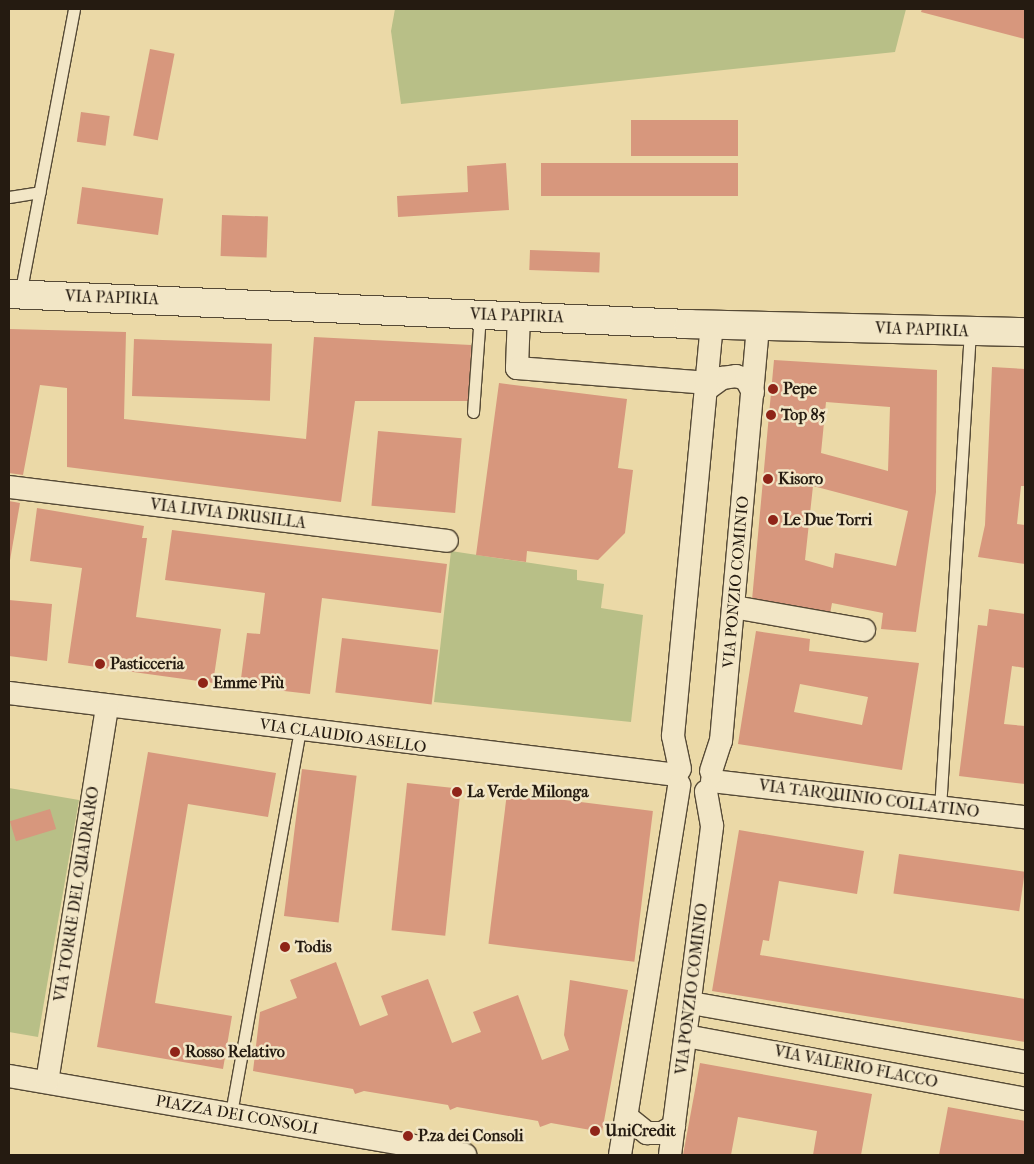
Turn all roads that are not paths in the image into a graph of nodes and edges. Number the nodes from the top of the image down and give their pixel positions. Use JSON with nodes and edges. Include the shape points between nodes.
{"nodes":[{"id":1,"x":74,"y":9,"type":"edge"},
{"id":2,"x":40,"y":192,"type":"junction"},
{"id":3,"x":9,"y":197,"type":"edge"},
{"id":4,"x":14,"y":295,"type":"edge"},
{"id":5,"x":480,"y":314,"type":"junction"},
{"id":6,"x":519,"y":315,"type":"junction"},
{"id":7,"x":712,"y":324,"type":"junction"},
{"id":8,"x":758,"y":326,"type":"junction"},
{"id":9,"x":970,"y":331,"type":"junction"},
{"id":10,"x":1025,"y":332,"type":"edge"},
{"id":11,"x":707,"y":386,"type":"junction"},
{"id":12,"x":753,"y":392,"type":"junction"},
{"id":13,"x":473,"y":412,"type":"dead end"},
{"id":14,"x":9,"y":487,"type":"edge"},
{"id":15,"x":447,"y":541,"type":"dead end"},
{"id":16,"x":734,"y":606,"type":"junction"},
{"id":17,"x":864,"y":630,"type":"dead end"},
{"id":18,"x":9,"y":693,"type":"edge"},
{"id":19,"x":107,"y":706,"type":"junction"},
{"id":20,"x":300,"y":729,"type":"junction"},
{"id":21,"x":679,"y":776,"type":"junction"},
{"id":22,"x":710,"y":781,"type":"junction"},
{"id":23,"x":940,"y":808,"type":"junction"},
{"id":24,"x":1025,"y":817,"type":"edge"},
{"id":25,"x":691,"y":1004,"type":"junction"},
{"id":26,"x":686,"y":1036,"type":"junction"},
{"id":27,"x":1025,"y":1062,"type":"edge"},
{"id":28,"x":9,"y":1076,"type":"edge"},
{"id":29,"x":46,"y":1082,"type":"junction"},
{"id":30,"x":1025,"y":1099,"type":"edge"},
{"id":31,"x":231,"y":1113,"type":"junction"},
{"id":32,"x":627,"y":1117,"type":"junction"},
{"id":33,"x":674,"y":1126,"type":"junction"},
{"id":34,"x":465,"y":1155,"type":"edge"},
{"id":35,"x":620,"y":1155,"type":"edge"},
{"id":36,"x":670,"y":1155,"type":"edge"}],
"edges":[{"from":1,"to":2,"type":"lane"},
{"from":2,"to":3,"type":"lane"},
{"from":2,"to":4,"type":"lane"},
{"from":4,"to":5,"type":"street","name":"VIA PAPIRIA"},
{"from":5,"to":6,"type":"street","name":"VIA PAPIRIA"},
{"from":5,"to":13,"type":"lane"},
{"from":6,"to":7,"type":"street","name":"VIA PAPIRIA"},
{"from":6,"to":11,"type":"street","via":[[516,368]]},
{"from":7,"to":8,"type":"street","name":"VIA PAPIRIA"},
{"from":7,"to":11,"type":"street"},
{"from":8,"to":9,"type":"street","name":"VIA PAPIRIA"},
{"from":8,"to":12,"type":"street","name":"VIA PONZIO COMINIO"},
{"from":9,"to":10,"type":"street","name":"VIA PAPIRIA"},
{"from":9,"to":23,"type":"lane"},
{"from":11,"to":12,"type":"street","via":[[722,378],[736,376],[746,379]]},
{"from":11,"to":21,"type":"street","via":[[673,736]]},
{"from":12,"to":16,"type":"street","name":"VIA PONZIO COMINIO"},
{"from":14,"to":15,"type":"street","name":"VIA LIVIA DRUSILLA"},
{"from":16,"to":17,"type":"street"},
{"from":16,"to":22,"type":"street","name":"VIA PONZIO COMINIO","via":[[721,741]]},
{"from":18,"to":19,"type":"street","name":"VIA CLAUDIO ASELLO"},
{"from":19,"to":20,"type":"street","name":"VIA CLAUDIO ASELLO"},
{"from":19,"to":29,"type":"street","name":"VIA TORRE DEL QUADRARO"},
{"from":20,"to":21,"type":"street","name":"VIA CLAUDIO ASELLO"},
{"from":20,"to":31,"type":"lane"},
{"from":21,"to":22,"type":"street","via":[[697,762]]},
{"from":21,"to":22,"type":"street","via":[[688,795]]},
{"from":21,"to":32,"type":"street"},
{"from":22,"to":23,"type":"street","name":"VIA TARQUINIO COLLATINO"},
{"from":22,"to":25,"type":"street","name":"VIA PONZIO COMINIO","via":[[712,826]]},
{"from":23,"to":24,"type":"street","name":"VIA TARQUINIO COLLATINO"},
{"from":25,"to":26,"type":"street","name":"VIA PONZIO COMINIO"},
{"from":25,"to":27,"type":"street","name":"VIA VALERIO FLACCO"},
{"from":26,"to":30,"type":"street","name":"VIA VALERIO FLACCO"},
{"from":26,"to":33,"type":"street","name":"VIA PONZIO COMINIO"},
{"from":28,"to":29,"type":"street","name":"PIAZZA DEI CONSOLI"},
{"from":29,"to":31,"type":"street","name":"PIAZZA DEI CONSOLI"},
{"from":31,"to":34,"type":"street","name":"PIAZZA DEI CONSOLI"},
{"from":32,"to":33,"type":"street","via":[[648,1132],[662,1133]]},
{"from":32,"to":35,"type":"street"},
{"from":33,"to":36,"type":"street","name":"VIA PONZIO COMINIO"}]}
